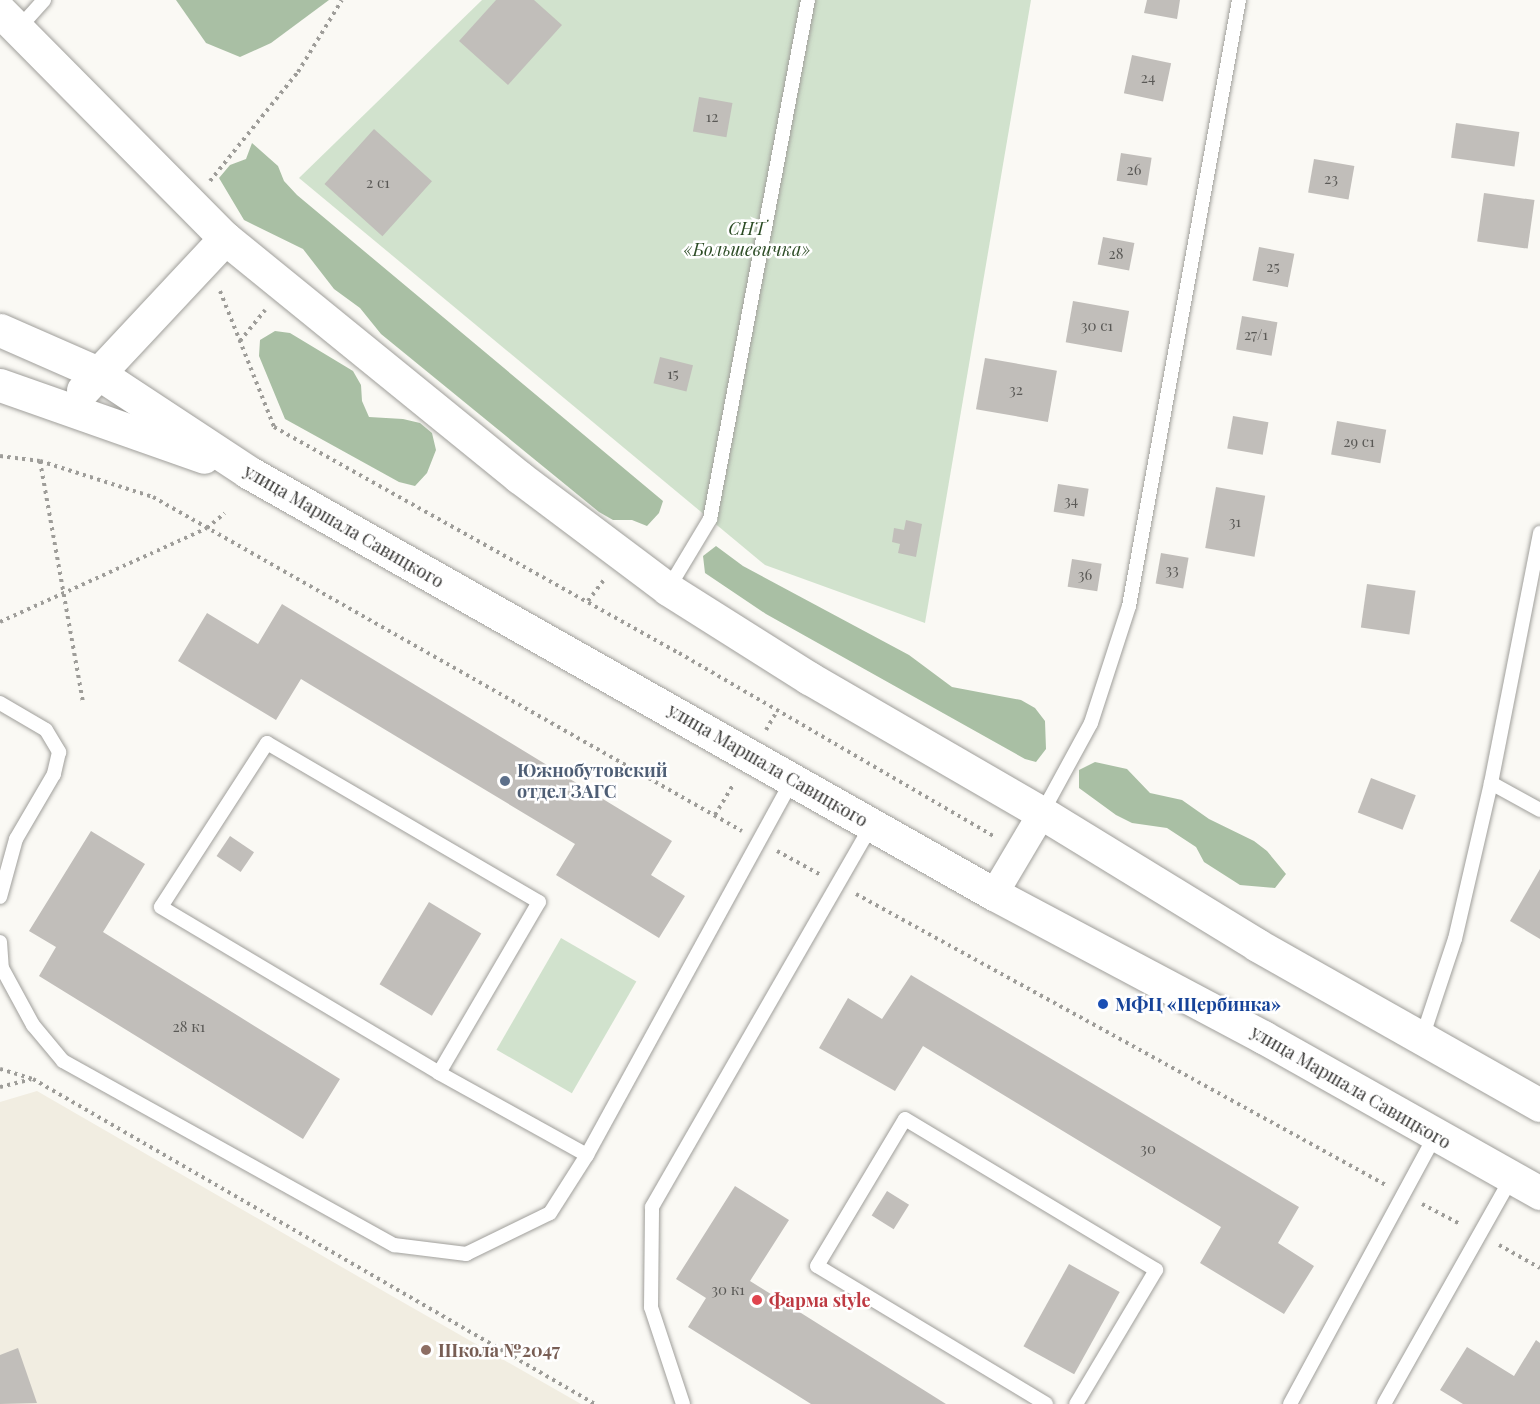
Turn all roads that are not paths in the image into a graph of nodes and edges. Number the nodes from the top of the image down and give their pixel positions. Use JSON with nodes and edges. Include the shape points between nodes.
{"nodes":[{"id":1,"x":44,"y":0,"type":"edge"},
{"id":2,"x":808,"y":0,"type":"edge"},
{"id":3,"x":1239,"y":0,"type":"edge"},
{"id":4,"x":9,"y":20,"type":"edge"},
{"id":5,"x":216,"y":247,"type":"junction"},
{"id":6,"x":0,"y":330,"type":"edge"},
{"id":7,"x":98,"y":373,"type":"junction"},
{"id":8,"x":0,"y":385,"type":"edge"},
{"id":9,"x":65,"y":409,"type":"junction"},
{"id":10,"x":248,"y":472,"type":"junction"},
{"id":11,"x":1540,"y":532,"type":"edge"},
{"id":12,"x":668,"y":588,"type":"junction"},
{"id":13,"x":0,"y":703,"type":"edge"},
{"id":14,"x":794,"y":779,"type":"junction"},
{"id":15,"x":1491,"y":783,"type":"junction"},
{"id":16,"x":1540,"y":810,"type":"edge"},
{"id":17,"x":1042,"y":813,"type":"junction"},
{"id":18,"x":872,"y":825,"type":"junction"},
{"id":19,"x":994,"y":894,"type":"junction"},
{"id":20,"x":0,"y":897,"type":"edge"},
{"id":21,"x":0,"y":942,"type":"edge"},
{"id":22,"x":1422,"y":1039,"type":"junction"},
{"id":23,"x":439,"y":1073,"type":"junction"},
{"id":24,"x":1540,"y":1105,"type":"edge"},
{"id":25,"x":1435,"y":1136,"type":"junction"},
{"id":26,"x":587,"y":1155,"type":"junction"},
{"id":27,"x":1512,"y":1177,"type":"junction"},
{"id":28,"x":1540,"y":1193,"type":"edge"},
{"id":29,"x":683,"y":1404,"type":"edge"},
{"id":30,"x":1046,"y":1404,"type":"edge"},
{"id":31,"x":1076,"y":1404,"type":"edge"},
{"id":32,"x":1290,"y":1404,"type":"edge"},
{"id":33,"x":1384,"y":1404,"type":"edge"}],
"edges":[{"from":1,"to":4,"type":"lane"},
{"from":2,"to":12,"type":"lane","via":[[710,519]]},
{"from":3,"to":17,"type":"lane","via":[[1129,606],[1091,723]]},
{"from":4,"to":5,"type":"street","via":[[190,204]]},
{"from":5,"to":7,"type":"street"},
{"from":5,"to":12,"type":"street"},
{"from":6,"to":7,"type":"street","name":"улица Маршала Савицкого"},
{"from":7,"to":9,"type":"street"},
{"from":7,"to":10,"type":"street","name":"улица Маршала Савицкого"},
{"from":8,"to":9,"type":"street"},
{"from":9,"to":10,"type":"street"},
{"from":10,"to":14,"type":"street","name":"улица Маршала Савицкого"},
{"from":11,"to":15,"type":"lane"},
{"from":12,"to":17,"type":"street","via":[[809,678]]},
{"from":13,"to":20,"type":"lane","via":[[46,730],[59,752],[54,774],[16,839]]},
{"from":14,"to":18,"type":"street","name":"улица Маршала Савицкого"},
{"from":14,"to":26,"type":"lane"},
{"from":15,"to":16,"type":"lane"},
{"from":15,"to":22,"type":"lane","via":[[1455,939]]},
{"from":17,"to":19,"type":"street"},
{"from":17,"to":22,"type":"street","via":[[1257,945]]},
{"from":18,"to":19,"type":"street","name":"улица Маршала Савицкого"},
{"from":18,"to":29,"type":"lane","via":[[835,883],[652,1207],[651,1308]]},
{"from":19,"to":25,"type":"street","name":"улица Маршала Савицкого","via":[[1263,1037]]},
{"from":21,"to":26,"type":"lane","via":[[2,968],[33,1025],[63,1061],[394,1245],[466,1254],[550,1213]]},
{"from":22,"to":24,"type":"street"},
{"from":23,"to":23,"type":"lane","via":[[539,902],[267,743],[161,907]]},
{"from":23,"to":26,"type":"lane"},
{"from":25,"to":27,"type":"street","name":"улица Маршала Савицкого"},
{"from":25,"to":32,"type":"lane"},
{"from":27,"to":28,"type":"street","name":"улица Маршала Савицкого"},
{"from":27,"to":33,"type":"lane"},
{"from":30,"to":31,"type":"lane","via":[[817,1266],[905,1119],[1156,1270]]}]}
